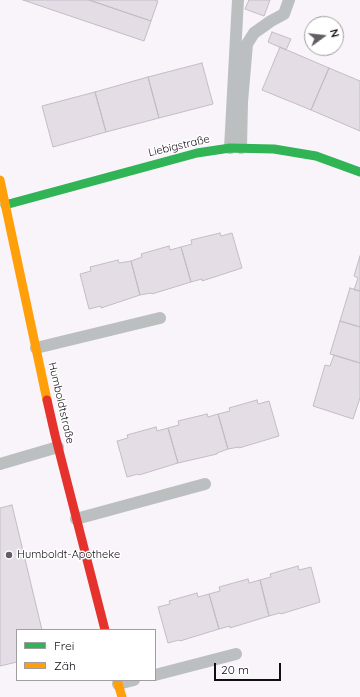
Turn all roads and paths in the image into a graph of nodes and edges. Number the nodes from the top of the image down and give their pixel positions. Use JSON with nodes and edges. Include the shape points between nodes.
{"nodes":[{"id":1,"x":238,"y":0,"type":"edge"},
{"id":2,"x":289,"y":0,"type":"edge"},
{"id":3,"x":236,"y":148,"type":"junction"},
{"id":4,"x":360,"y":172,"type":"edge"},
{"id":5,"x":0,"y":180,"type":"edge"},
{"id":6,"x":5,"y":205,"type":"junction"},
{"id":7,"x":160,"y":318,"type":"dead end"},
{"id":8,"x":36,"y":348,"type":"junction"},
{"id":9,"x":58,"y":447,"type":"junction"},
{"id":10,"x":0,"y":464,"type":"edge"},
{"id":11,"x":205,"y":484,"type":"dead end"},
{"id":12,"x":76,"y":519,"type":"junction"},
{"id":13,"x":105,"y":629,"type":"edge"},
{"id":14,"x":236,"y":654,"type":"dead end"},
{"id":15,"x":156,"y":675,"type":"edge"},
{"id":16,"x":118,"y":682,"type":"edge"},
{"id":17,"x":122,"y":697,"type":"edge"}],
"edges":[{"from":1,"to":3,"type":"lane"},
{"from":2,"to":3,"type":"lane","via":[[284,14],[254,33],[247,44]]},
{"from":3,"to":4,"type":"street","name":"Liebigstraße","via":[[274,148],[316,156]]},
{"from":3,"to":6,"type":"street","name":"Liebigstraße","via":[[197,153]]},
{"from":5,"to":6,"type":"street","name":"Humboldtstraße"},
{"from":6,"to":8,"type":"street","name":"Humboldtstraße"},
{"from":7,"to":8,"type":"lane"},
{"from":8,"to":9,"type":"street","name":"Humboldtstraße"},
{"from":9,"to":10,"type":"lane"},
{"from":9,"to":12,"type":"street","name":"Humboldtstraße"},
{"from":11,"to":12,"type":"lane"},
{"from":12,"to":13,"type":"street","name":"Humboldtstraße"},
{"from":14,"to":15,"type":"lane"},
{"from":16,"to":17,"type":"street"}]}
